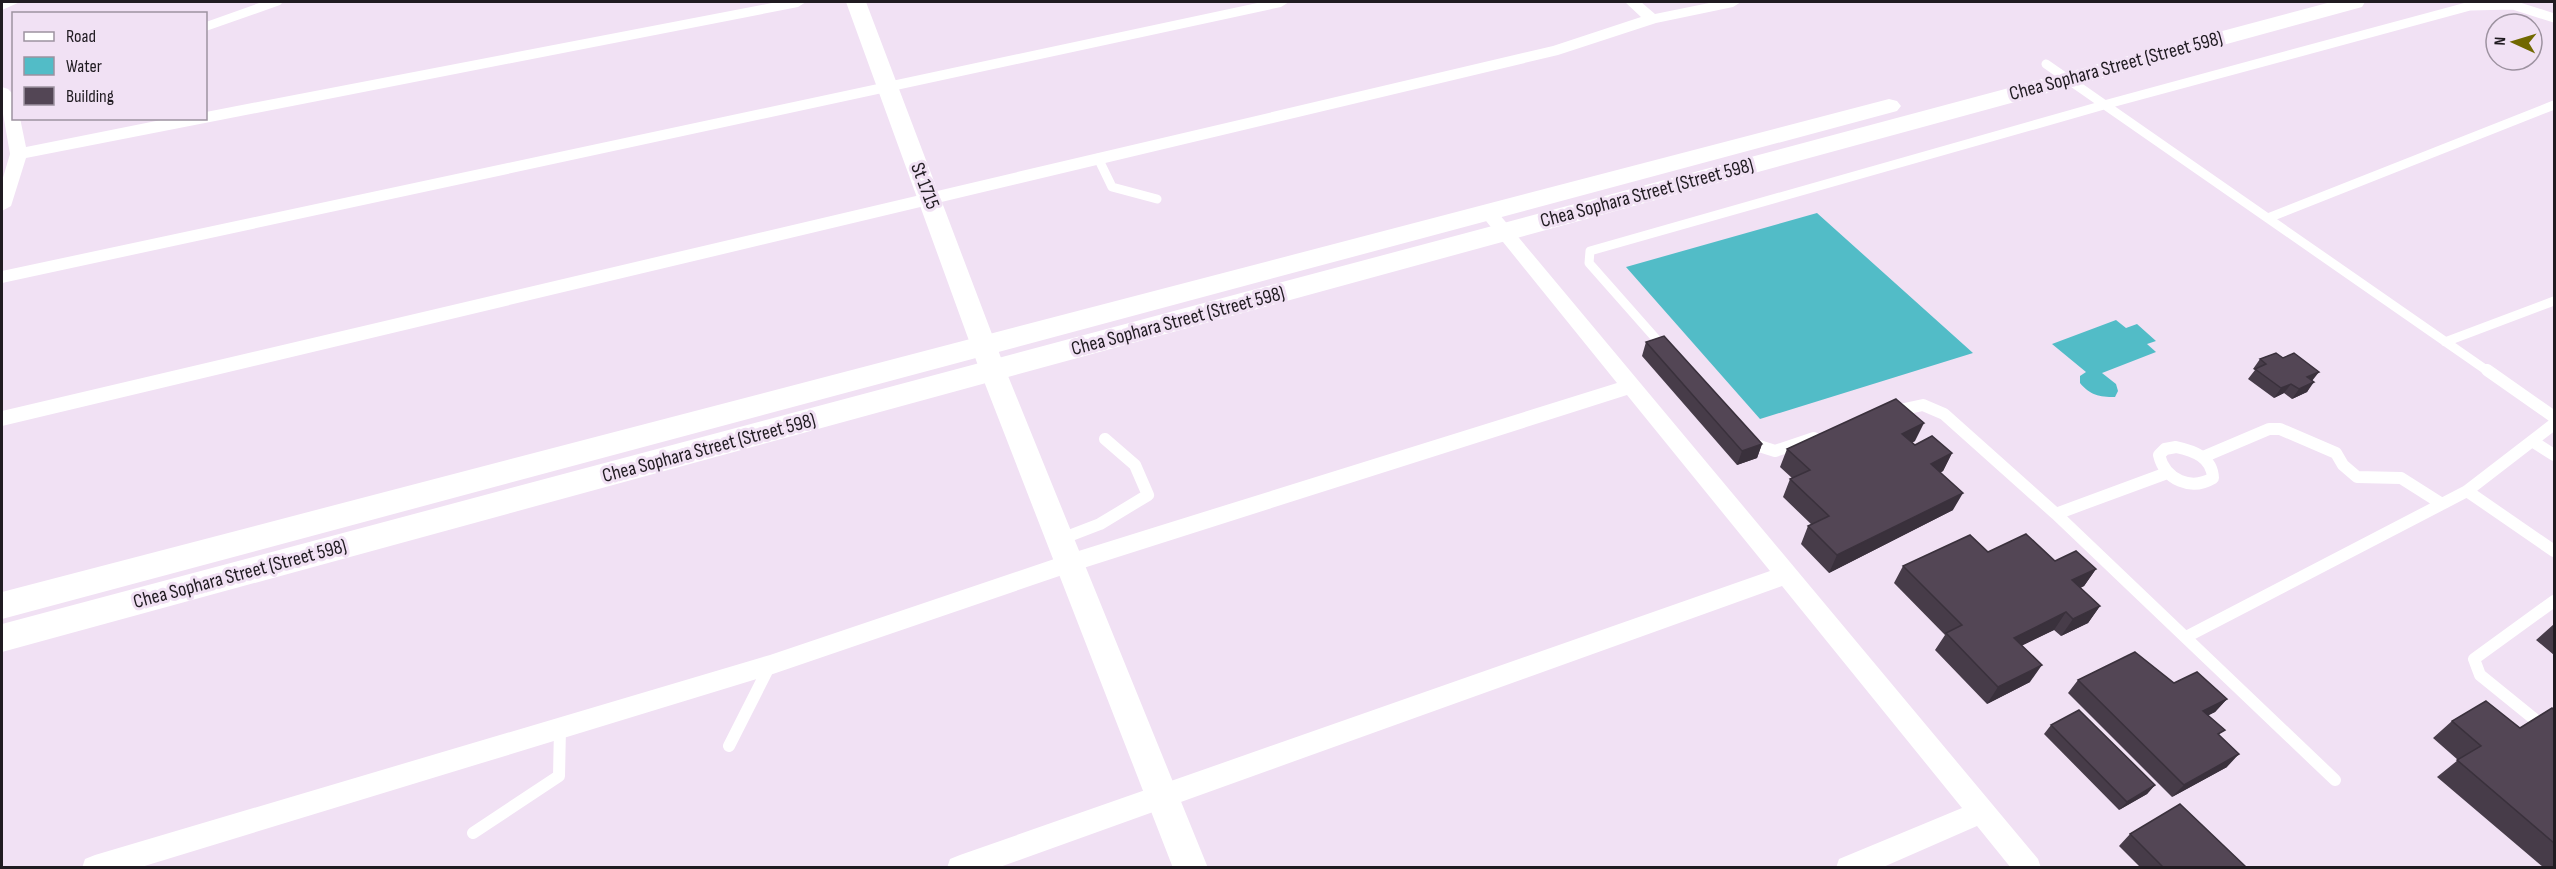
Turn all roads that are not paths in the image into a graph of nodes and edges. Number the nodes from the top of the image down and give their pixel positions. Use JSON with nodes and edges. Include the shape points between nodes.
{"nodes":[{"id":1,"x":12,"y":2,"type":"edge"},
{"id":2,"x":275,"y":2,"type":"edge"},
{"id":3,"x":798,"y":2,"type":"edge"},
{"id":4,"x":856,"y":2,"type":"edge"},
{"id":5,"x":1281,"y":2,"type":"edge"},
{"id":6,"x":1633,"y":2,"type":"edge"},
{"id":7,"x":1733,"y":2,"type":"edge"},
{"id":8,"x":2283,"y":2,"type":"edge"},
{"id":9,"x":2355,"y":2,"type":"edge"},
{"id":10,"x":2,"y":5,"type":"edge"},
{"id":11,"x":2554,"y":18,"type":"edge"},
{"id":12,"x":1652,"y":19,"type":"junction"},
{"id":13,"x":207,"y":27,"type":"edge"},
{"id":14,"x":2057,"y":72,"type":"junction"},
{"id":15,"x":885,"y":86,"type":"junction"},
{"id":16,"x":6,"y":98,"type":"edge"},
{"id":17,"x":2104,"y":105,"type":"junction"},
{"id":18,"x":2554,"y":105,"type":"edge"},
{"id":19,"x":207,"y":117,"type":"edge"},
{"id":20,"x":189,"y":120,"type":"edge"},
{"id":21,"x":19,"y":154,"type":"junction"},
{"id":22,"x":1098,"y":158,"type":"junction"},
{"id":23,"x":929,"y":197,"type":"junction"},
{"id":24,"x":1157,"y":199,"type":"dead end"},
{"id":25,"x":2,"y":206,"type":"edge"},
{"id":26,"x":2268,"y":218,"type":"junction"},
{"id":27,"x":1496,"y":222,"type":"junction"},
{"id":28,"x":2,"y":277,"type":"edge"},
{"id":29,"x":2554,"y":301,"type":"edge"},
{"id":30,"x":2445,"y":342,"type":"junction"},
{"id":31,"x":988,"y":358,"type":"junction"},
{"id":32,"x":1674,"y":358,"type":"edge"},
{"id":33,"x":1631,"y":386,"type":"junction"},
{"id":34,"x":1883,"y":415,"type":"edge"},
{"id":35,"x":2554,"y":417,"type":"edge"},
{"id":36,"x":2,"y":419,"type":"edge"},
{"id":37,"x":2554,"y":424,"type":"edge"},
{"id":38,"x":1829,"y":433,"type":"edge"},
{"id":39,"x":1743,"y":436,"type":"edge"},
{"id":40,"x":1105,"y":439,"type":"dead end"},
{"id":41,"x":2532,"y":441,"type":"junction"},
{"id":42,"x":2554,"y":455,"type":"edge"},
{"id":43,"x":2203,"y":457,"type":"junction"},
{"id":44,"x":2167,"y":473,"type":"junction"},
{"id":45,"x":2467,"y":491,"type":"junction"},
{"id":46,"x":2442,"y":504,"type":"junction"},
{"id":47,"x":2056,"y":514,"type":"junction"},
{"id":48,"x":1065,"y":551,"type":"junction"},
{"id":49,"x":2554,"y":551,"type":"edge"},
{"id":50,"x":1787,"y":575,"type":"junction"},
{"id":51,"x":2554,"y":601,"type":"edge"},
{"id":52,"x":2,"y":606,"type":"edge"},
{"id":53,"x":2186,"y":637,"type":"junction"},
{"id":54,"x":2,"y":638,"type":"edge"},
{"id":55,"x":770,"y":665,"type":"junction"},
{"id":56,"x":560,"y":728,"type":"junction"},
{"id":57,"x":2554,"y":735,"type":"edge"},
{"id":58,"x":729,"y":746,"type":"dead end"},
{"id":59,"x":2335,"y":780,"type":"dead end"},
{"id":60,"x":1162,"y":796,"type":"junction"},
{"id":61,"x":1982,"y":812,"type":"junction"},
{"id":62,"x":473,"y":833,"type":"dead end"},
{"id":63,"x":95,"y":867,"type":"edge"},
{"id":64,"x":960,"y":867,"type":"edge"},
{"id":65,"x":1191,"y":867,"type":"edge"},
{"id":66,"x":1849,"y":867,"type":"edge"},
{"id":67,"x":2028,"y":867,"type":"edge"}],
"edges":[{"from":1,"to":10,"type":"street"},
{"from":2,"to":13,"type":"street"},
{"from":3,"to":19,"type":"street"},
{"from":4,"to":15,"type":"street","name":"St 1715"},
{"from":5,"to":15,"type":"street"},
{"from":6,"to":12,"type":"street"},
{"from":7,"to":12,"type":"street"},
{"from":8,"to":14,"type":"main road","name":"Chea Sophara Street (Street 598)"},
{"from":9,"to":14,"type":"main road","name":"Chea Sophara Street (Street 598)"},
{"from":11,"to":17,"type":"lane","via":[[2520,5],[2494,2],[2470,6]]},
{"from":12,"to":22,"type":"street","via":[[1557,50]]},
{"from":14,"to":17,"type":"lane"},
{"from":14,"to":27,"type":"main road","name":"Chea Sophara Street (Street 598)"},
{"from":15,"to":23,"type":"street","name":"St 1715"},
{"from":15,"to":28,"type":"street"},
{"from":16,"to":21,"type":"street"},
{"from":17,"to":26,"type":"lane"},
{"from":17,"to":32,"type":"lane","via":[[1590,251],[1589,263]]},
{"from":18,"to":26,"type":"lane"},
{"from":20,"to":21,"type":"street"},
{"from":21,"to":25,"type":"street"},
{"from":22,"to":23,"type":"street"},
{"from":22,"to":24,"type":"lane","via":[[1112,188]]},
{"from":23,"to":31,"type":"street","name":"St 1715"},
{"from":23,"to":36,"type":"street"},
{"from":26,"to":30,"type":"lane"},
{"from":27,"to":31,"type":"main road","name":"Chea Sophara Street (Street 598)"},
{"from":27,"to":33,"type":"street"},
{"from":29,"to":30,"type":"lane"},
{"from":30,"to":35,"type":"lane"},
{"from":31,"to":48,"type":"street","name":"St 1715"},
{"from":31,"to":52,"type":"main road","name":"Chea Sophara Street (Street 598)"},
{"from":31,"to":54,"type":"main road","name":"Chea Sophara Street (Street 598)"},
{"from":33,"to":48,"type":"street"},
{"from":33,"to":50,"type":"street"},
{"from":34,"to":47,"type":"lane","via":[[1923,405],[1944,414]]},
{"from":37,"to":41,"type":"lane"},
{"from":38,"to":39,"type":"lane","via":[[1775,451],[1751,445]]},
{"from":40,"to":48,"type":"lane","via":[[1136,465],[1148,495]]},
{"from":41,"to":42,"type":"lane"},
{"from":41,"to":45,"type":"lane"},
{"from":43,"to":44,"type":"lane","via":[[2176,447],[2165,448],[2159,455]]},
{"from":43,"to":44,"type":"lane","via":[[2214,472],[2208,483],[2188,484]]},
{"from":43,"to":46,"type":"lane","via":[[2269,429],[2280,429],[2337,453],[2344,469],[2357,476],[2398,477]]},
{"from":44,"to":47,"type":"lane"},
{"from":45,"to":46,"type":"lane"},
{"from":45,"to":49,"type":"lane"},
{"from":46,"to":53,"type":"lane"},
{"from":47,"to":53,"type":"lane"},
{"from":48,"to":55,"type":"street"},
{"from":48,"to":60,"type":"street","name":"St 1715"},
{"from":50,"to":60,"type":"street"},
{"from":50,"to":61,"type":"street"},
{"from":51,"to":57,"type":"lane","via":[[2474,659],[2480,675]]},
{"from":53,"to":59,"type":"lane"},
{"from":55,"to":56,"type":"street"},
{"from":55,"to":58,"type":"lane"},
{"from":56,"to":62,"type":"lane","via":[[560,776]]},
{"from":56,"to":63,"type":"street"},
{"from":60,"to":64,"type":"street"},
{"from":60,"to":65,"type":"street","name":"St 1715"},
{"from":61,"to":66,"type":"street"},
{"from":61,"to":67,"type":"street"}]}
